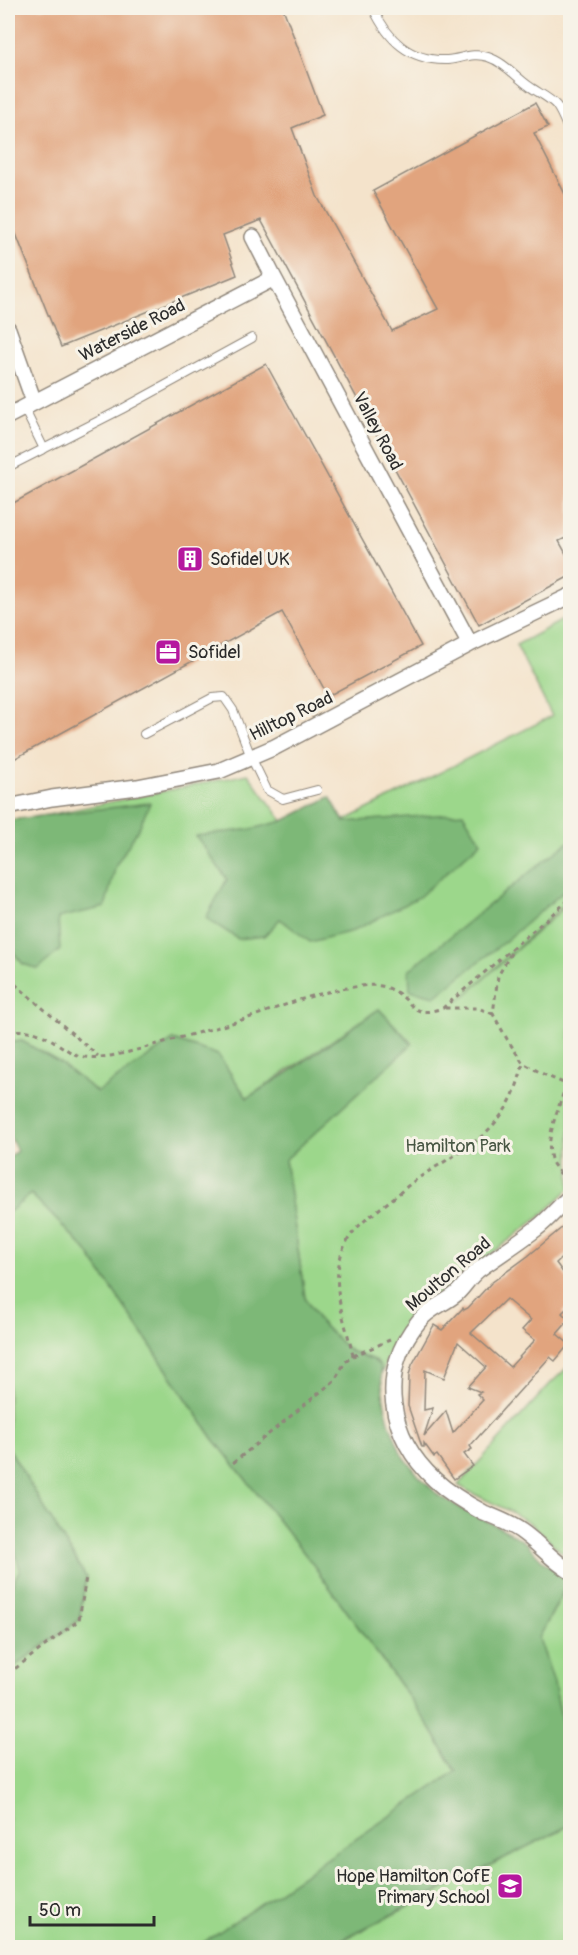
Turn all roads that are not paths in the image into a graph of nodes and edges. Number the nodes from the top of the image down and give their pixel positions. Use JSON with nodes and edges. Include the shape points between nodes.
{"nodes":[{"id":1,"x":373,"y":8,"type":"edge"},
{"id":2,"x":570,"y":134,"type":"edge"},
{"id":3,"x":254,"y":237,"type":"dead end"},
{"id":4,"x":274,"y":278,"type":"junction"},
{"id":5,"x":8,"y":329,"type":"edge"},
{"id":6,"x":252,"y":338,"type":"dead end"},
{"id":7,"x":29,"y":405,"type":"junction"},
{"id":8,"x":8,"y":416,"type":"edge"},
{"id":9,"x":44,"y":449,"type":"junction"},
{"id":10,"x":8,"y":467,"type":"edge"},
{"id":11,"x":570,"y":596,"type":"edge"},
{"id":12,"x":470,"y":644,"type":"junction"},
{"id":13,"x":144,"y":734,"type":"dead end"},
{"id":14,"x":251,"y":757,"type":"junction"},
{"id":15,"x":317,"y":790,"type":"dead end"},
{"id":16,"x":8,"y":807,"type":"edge"},
{"id":17,"x":570,"y":1197,"type":"edge"},
{"id":18,"x":570,"y":1571,"type":"edge"}],
"edges":[{"from":1,"to":2,"type":"lane","via":[[398,45],[414,55],[448,60],[473,54],[505,66],[555,104]]},
{"from":3,"to":4,"type":"street","name":"Valley Road"},
{"from":4,"to":7,"type":"street","name":"Waterside Road"},
{"from":4,"to":12,"type":"street","name":"Valley Road"},
{"from":5,"to":7,"type":"street"},
{"from":6,"to":9,"type":"lane"},
{"from":7,"to":8,"type":"street","name":"Waterside Road"},
{"from":7,"to":9,"type":"lane"},
{"from":9,"to":10,"type":"lane"},
{"from":11,"to":12,"type":"street","name":"Hilltop Road"},
{"from":12,"to":14,"type":"street","name":"Hilltop Road"},
{"from":13,"to":14,"type":"lane","via":[[212,698],[224,697],[234,710]]},
{"from":14,"to":15,"type":"lane","via":[[267,790],[283,800]]},
{"from":14,"to":16,"type":"street","name":"Hilltop Road","via":[[219,771]]},
{"from":17,"to":18,"type":"street","name":"Moulton Road","via":[[414,1327],[403,1346],[393,1390],[394,1410],[404,1440],[418,1463],[447,1490],[522,1531],[552,1560]]}]}
